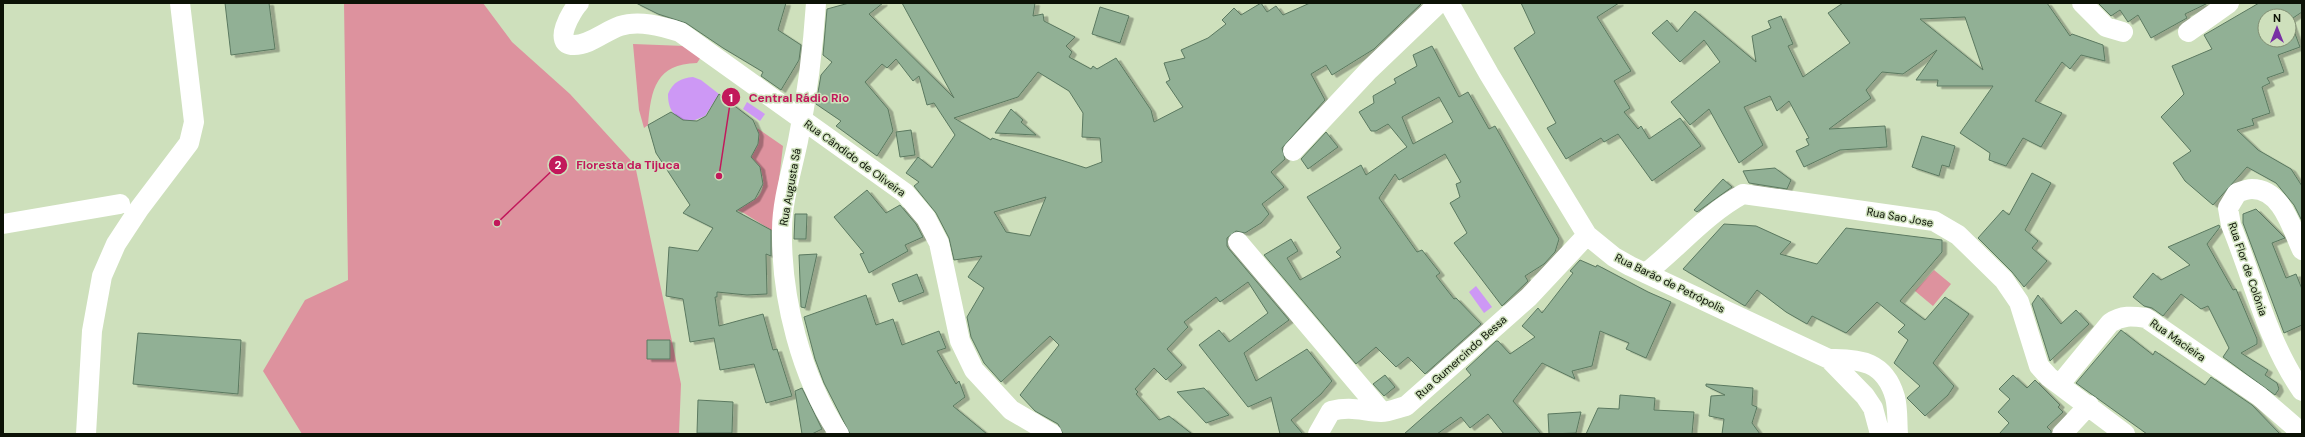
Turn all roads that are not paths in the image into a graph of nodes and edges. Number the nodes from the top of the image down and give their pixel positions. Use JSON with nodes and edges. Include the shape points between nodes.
{"nodes":[{"id":1,"x":180,"y":3,"type":"edge"},
{"id":2,"x":579,"y":3,"type":"edge"},
{"id":3,"x":816,"y":3,"type":"edge"},
{"id":4,"x":1439,"y":3,"type":"edge"},
{"id":5,"x":1449,"y":3,"type":"edge"},
{"id":6,"x":2082,"y":3,"type":"edge"},
{"id":7,"x":2229,"y":3,"type":"edge"},
{"id":8,"x":2123,"y":32,"type":"dead end"},
{"id":9,"x":2188,"y":32,"type":"dead end"},
{"id":10,"x":802,"y":120,"type":"junction"},
{"id":11,"x":1293,"y":151,"type":"dead end"},
{"id":12,"x":120,"y":204,"type":"dead end"},
{"id":13,"x":3,"y":224,"type":"edge"},
{"id":14,"x":1587,"y":235,"type":"junction"},
{"id":15,"x":1238,"y":242,"type":"dead end"},
{"id":16,"x":2302,"y":250,"type":"edge"},
{"id":17,"x":1666,"y":257,"type":"junction"},
{"id":18,"x":1646,"y":273,"type":"junction"},
{"id":19,"x":1673,"y":285,"type":"junction"},
{"id":20,"x":1829,"y":359,"type":"junction"},
{"id":21,"x":2060,"y":384,"type":"junction"},
{"id":22,"x":2302,"y":391,"type":"edge"},
{"id":23,"x":2089,"y":405,"type":"junction"},
{"id":24,"x":1382,"y":412,"type":"junction"},
{"id":25,"x":2302,"y":433,"type":"edge"},
{"id":26,"x":86,"y":434,"type":"edge"},
{"id":27,"x":839,"y":434,"type":"edge"},
{"id":28,"x":1052,"y":434,"type":"edge"},
{"id":29,"x":1318,"y":434,"type":"edge"},
{"id":30,"x":1880,"y":434,"type":"edge"},
{"id":31,"x":1898,"y":434,"type":"edge"},
{"id":32,"x":2062,"y":434,"type":"edge"},
{"id":33,"x":2125,"y":434,"type":"edge"}],
"edges":[{"from":1,"to":26,"type":"street","via":[[194,122],[191,136],[176,163],[139,209],[116,244],[102,276],[92,331]]},
{"from":2,"to":10,"type":"street","name":"Rua Cândido de Oliveira","via":[[569,15],[564,30],[564,38],[568,43],[574,45],[586,42],[621,26],[655,24],[680,32]]},
{"from":3,"to":10,"type":"street","name":"Rua Augusta Sá"},
{"from":4,"to":11,"type":"street","via":[[1369,70]]},
{"from":5,"to":14,"type":"street","name":"Rua Barão de Petrópolis"},
{"from":6,"to":8,"type":"street","via":[[2106,27]]},
{"from":7,"to":9,"type":"street"},
{"from":10,"to":27,"type":"street","name":"Rua Augusta Sá","via":[[782,230],[786,297],[818,396]]},
{"from":10,"to":28,"type":"street","name":"Rua Cândido de Oliveira","via":[[905,193],[926,218],[939,243],[960,341],[974,370],[1012,410]]},
{"from":12,"to":13,"type":"street"},
{"from":14,"to":18,"type":"street","name":"Rua Barão de Petrópolis","via":[[1614,257]]},
{"from":14,"to":24,"type":"street","name":"Rua Gumercindo Bessa","via":[[1529,297],[1406,406]]},
{"from":15,"to":24,"type":"street"},
{"from":16,"to":22,"type":"street","name":"Rua Flor de Colônia","via":[[2282,208],[2273,196],[2252,189],[2237,193],[2228,208],[2231,225],[2268,326]]},
{"from":17,"to":18,"type":"street","name":"Rua Sao Jose"},
{"from":17,"to":19,"type":"street"},
{"from":17,"to":21,"type":"street","name":"Rua Sao Jose","via":[[1680,241],[1743,194],[1934,221],[1958,235],[2004,280],[2019,302],[2039,366]]},
{"from":18,"to":19,"type":"street","name":"Rua Barão de Petrópolis"},
{"from":19,"to":20,"type":"street","name":"Rua Barão de Petrópolis"},
{"from":20,"to":30,"type":"street","name":"Rua Barão de Petrópolis","via":[[1865,396],[1873,408]]},
{"from":20,"to":31,"type":"street","via":[[1862,360],[1880,370],[1895,397]]},
{"from":21,"to":23,"type":"street","name":"Rua Sao Jose"},
{"from":21,"to":25,"type":"street","name":"Rua Macieira","via":[[2110,323],[2119,317],[2146,318],[2259,396]]},
{"from":23,"to":32,"type":"street"},
{"from":23,"to":33,"type":"street","name":"Rua Sao Jose"},
{"from":24,"to":29,"type":"street","name":"Rua Gumercindo Bessa","via":[[1356,408],[1331,411]]}]}
